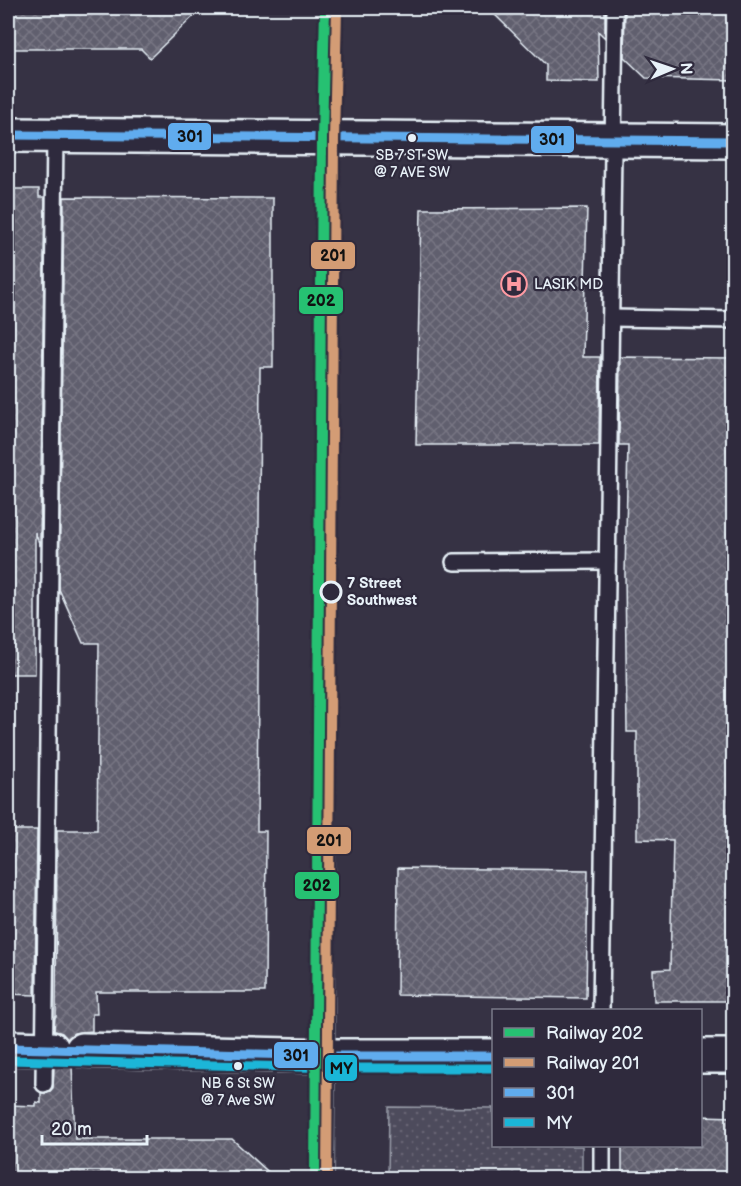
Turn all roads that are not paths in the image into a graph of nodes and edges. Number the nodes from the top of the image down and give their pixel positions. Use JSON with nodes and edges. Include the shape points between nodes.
{"nodes":[{"id":1,"x":332,"y":8,"type":"edge"},
{"id":2,"x":615,"y":8,"type":"edge"},
{"id":3,"x":8,"y":135,"type":"edge"},
{"id":4,"x":55,"y":136,"type":"junction"},
{"id":5,"x":330,"y":139,"type":"junction"},
{"id":6,"x":614,"y":141,"type":"junction"},
{"id":7,"x":734,"y":141,"type":"edge"},
{"id":8,"x":611,"y":318,"type":"junction"},
{"id":9,"x":734,"y":320,"type":"edge"},
{"id":10,"x":607,"y":561,"type":"junction"},
{"id":11,"x":454,"y":562,"type":"dead end"},
{"id":12,"x":601,"y":1009,"type":"edge"},
{"id":13,"x":8,"y":1048,"type":"edge"},
{"id":14,"x":60,"y":1049,"type":"junction"},
{"id":15,"x":327,"y":1056,"type":"junction"},
{"id":16,"x":492,"y":1056,"type":"edge"},
{"id":17,"x":702,"y":1056,"type":"edge"},
{"id":18,"x":734,"y":1056,"type":"edge"},
{"id":19,"x":44,"y":1084,"type":"dead end"},
{"id":20,"x":602,"y":1147,"type":"edge"},
{"id":21,"x":325,"y":1179,"type":"edge"},
{"id":22,"x":602,"y":1179,"type":"edge"}],
"edges":[{"from":1,"to":5,"type":"lane"},
{"from":2,"to":6,"type":"lane"},
{"from":3,"to":4,"type":"street"},
{"from":4,"to":5,"type":"street"},
{"from":4,"to":14,"type":"lane"},
{"from":5,"to":6,"type":"street"},
{"from":5,"to":15,"type":"lane"},
{"from":6,"to":7,"type":"street"},
{"from":6,"to":8,"type":"lane"},
{"from":8,"to":9,"type":"lane"},
{"from":8,"to":10,"type":"lane"},
{"from":10,"to":11,"type":"lane"},
{"from":10,"to":12,"type":"lane"},
{"from":13,"to":14,"type":"street"},
{"from":14,"to":15,"type":"street"},
{"from":14,"to":19,"type":"lane"},
{"from":15,"to":16,"type":"street"},
{"from":15,"to":21,"type":"lane"},
{"from":17,"to":18,"type":"street"},
{"from":20,"to":22,"type":"lane"}]}
